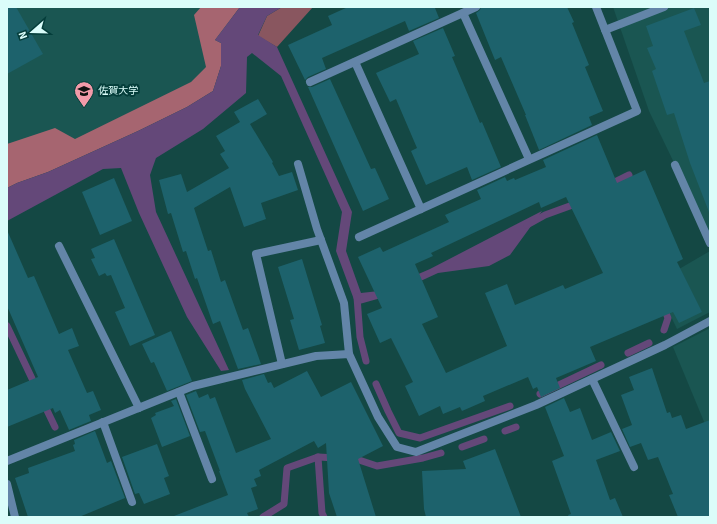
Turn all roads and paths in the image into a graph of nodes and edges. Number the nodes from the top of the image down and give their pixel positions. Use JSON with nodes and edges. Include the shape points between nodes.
{"nodes":[{"id":1,"x":476,"y":7,"type":"edge"},
{"id":2,"x":596,"y":7,"type":"edge"},
{"id":3,"x":664,"y":7,"type":"edge"},
{"id":4,"x":463,"y":13,"type":"junction"},
{"id":5,"x":605,"y":30,"type":"junction"},
{"id":6,"x":355,"y":62,"type":"junction"},
{"id":7,"x":310,"y":82,"type":"dead end"},
{"id":8,"x":529,"y":159,"type":"junction"},
{"id":9,"x":298,"y":164,"type":"dead end"},
{"id":10,"x":675,"y":165,"type":"dead end"},
{"id":11,"x":420,"y":209,"type":"junction"},
{"id":12,"x":358,"y":237,"type":"dead end"},
{"id":13,"x":321,"y":240,"type":"junction"},
{"id":14,"x":710,"y":243,"type":"edge"},
{"id":15,"x":59,"y":246,"type":"dead end"},
{"id":16,"x":710,"y":321,"type":"edge"},
{"id":17,"x":349,"y":354,"type":"junction"},
{"id":18,"x":282,"y":364,"type":"junction"},
{"id":19,"x":592,"y":379,"type":"junction"},
{"id":20,"x":179,"y":392,"type":"junction"},
{"id":21,"x":139,"y":408,"type":"junction"},
{"id":22,"x":103,"y":422,"type":"junction"},
{"id":23,"x":7,"y":461,"type":"edge"},
{"id":24,"x":634,"y":467,"type":"dead end"},
{"id":25,"x":212,"y":479,"type":"dead end"},
{"id":26,"x":7,"y":484,"type":"edge"},
{"id":27,"x":132,"y":502,"type":"dead end"},
{"id":28,"x":15,"y":517,"type":"edge"}],
"edges":[{"from":1,"to":4,"type":"street"},
{"from":2,"to":5,"type":"street"},
{"from":3,"to":5,"type":"street"},
{"from":4,"to":6,"type":"street"},
{"from":4,"to":8,"type":"street"},
{"from":5,"to":8,"type":"street","via":[[637,111]]},
{"from":6,"to":7,"type":"street"},
{"from":6,"to":11,"type":"street"},
{"from":8,"to":11,"type":"street"},
{"from":9,"to":13,"type":"street"},
{"from":10,"to":14,"type":"street"},
{"from":11,"to":12,"type":"street"},
{"from":13,"to":17,"type":"street","via":[[344,303]]},
{"from":13,"to":18,"type":"street","via":[[256,254]]},
{"from":15,"to":21,"type":"street"},
{"from":16,"to":19,"type":"street"},
{"from":17,"to":18,"type":"street","via":[[316,356]]},
{"from":17,"to":19,"type":"street","via":[[378,416],[397,447],[416,452],[536,405]]},
{"from":18,"to":20,"type":"street","via":[[193,386]]},
{"from":19,"to":24,"type":"street"},
{"from":20,"to":21,"type":"street"},
{"from":20,"to":25,"type":"street"},
{"from":21,"to":22,"type":"street"},
{"from":22,"to":23,"type":"street"},
{"from":22,"to":27,"type":"street"},
{"from":26,"to":28,"type":"street"}]}
